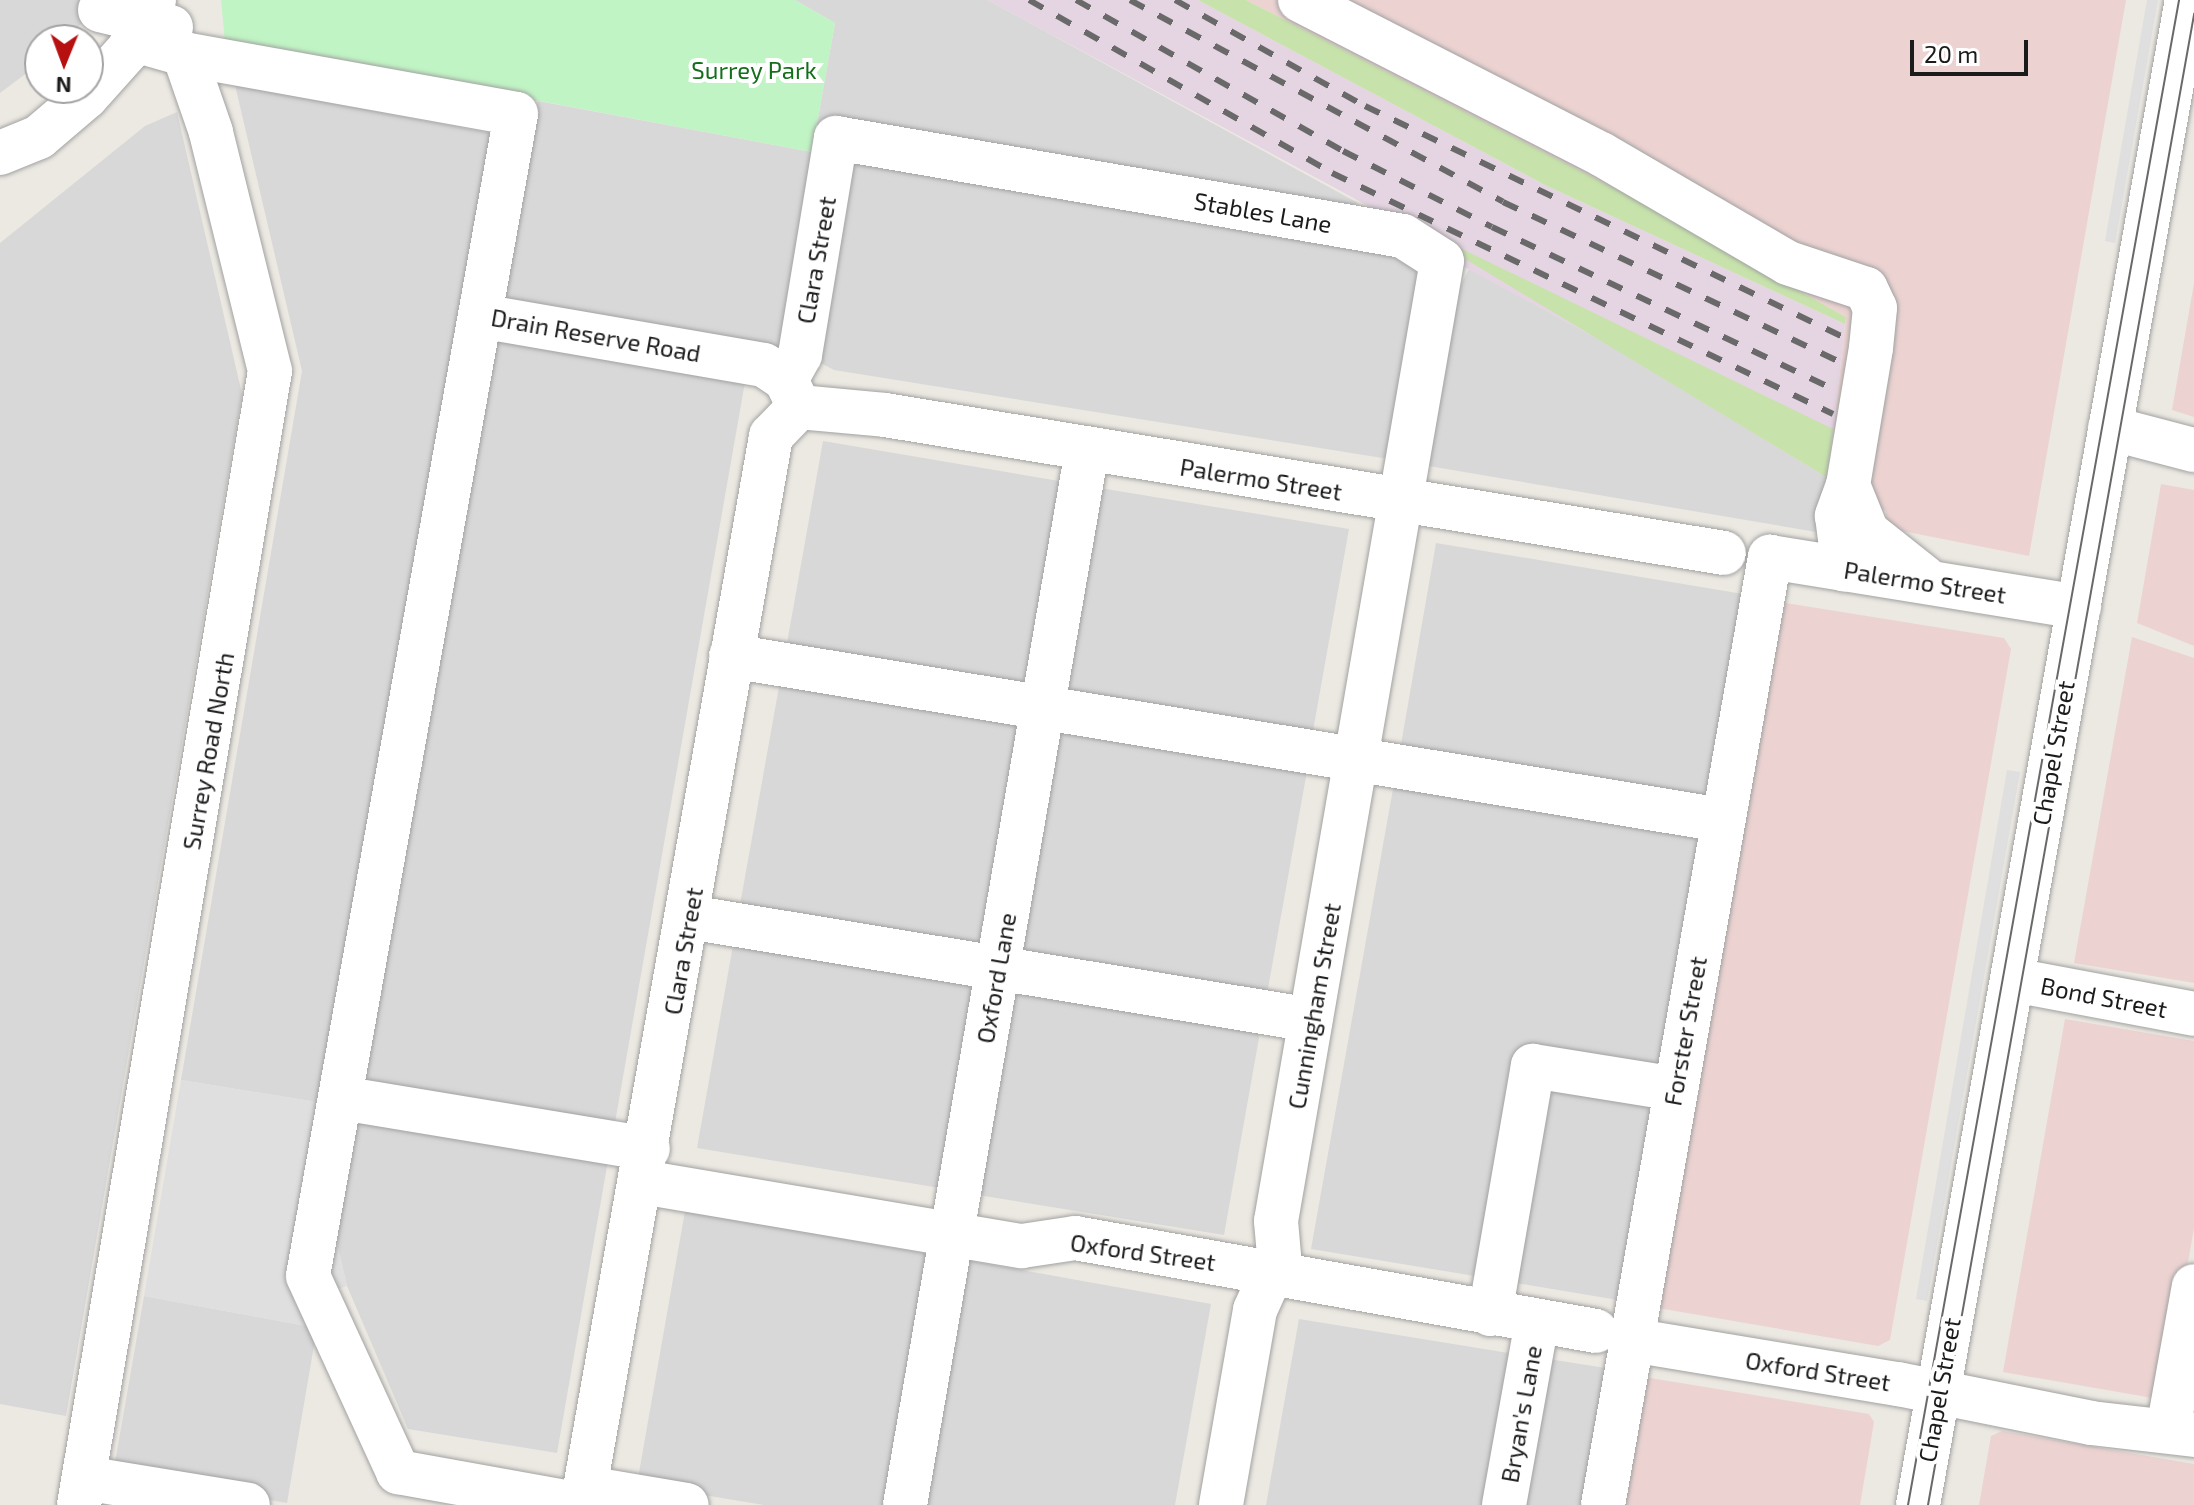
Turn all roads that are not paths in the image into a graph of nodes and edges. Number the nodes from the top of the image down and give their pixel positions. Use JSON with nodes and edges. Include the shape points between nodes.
{"nodes":[{"id":1,"x":1300,"y":0,"type":"edge"},
{"id":2,"x":2187,"y":0,"type":"edge"},
{"id":3,"x":100,"y":10,"type":"dead end"},
{"id":4,"x":145,"y":20,"type":"edge"},
{"id":5,"x":203,"y":49,"type":"junction"},
{"id":6,"x":836,"y":138,"type":"joint"},
{"id":7,"x":9,"y":155,"type":"edge"},
{"id":8,"x":480,"y":316,"type":"junction"},
{"id":9,"x":793,"y":393,"type":"junction"},
{"id":10,"x":2110,"y":428,"type":"junction"},
{"id":11,"x":1087,"y":450,"type":"junction"},
{"id":12,"x":2194,"y":450,"type":"edge"},
{"id":13,"x":1848,"y":485,"type":"junction"},
{"id":14,"x":1400,"y":502,"type":"junction"},
{"id":15,"x":1724,"y":553,"type":"dead end"},
{"id":16,"x":1770,"y":557,"type":"joint"},
{"id":17,"x":1844,"y":570,"type":"junction"},
{"id":18,"x":1932,"y":583,"type":"junction"},
{"id":19,"x":2079,"y":607,"type":"junction"},
{"id":20,"x":731,"y":656,"type":"junction"},
{"id":21,"x":1043,"y":706,"type":"junction"},
{"id":22,"x":1358,"y":757,"type":"junction"},
{"id":23,"x":1722,"y":820,"type":"junction"},
{"id":24,"x":689,"y":917,"type":"junction"},
{"id":25,"x":999,"y":968,"type":"junction"},
{"id":26,"x":2013,"y":980,"type":"junction"},
{"id":27,"x":2194,"y":1014,"type":"edge"},
{"id":28,"x":1311,"y":1020,"type":"junction"},
{"id":29,"x":1676,"y":1089,"type":"junction"},
{"id":30,"x":341,"y":1098,"type":"junction"},
{"id":31,"x":645,"y":1166,"type":"junction"},
{"id":32,"x":951,"y":1234,"type":"junction"},
{"id":33,"x":1272,"y":1275,"type":"junction"},
{"id":34,"x":2194,"y":1286,"type":"edge"},
{"id":35,"x":1490,"y":1314,"type":"junction"},
{"id":36,"x":1537,"y":1322,"type":"junction"},
{"id":37,"x":1614,"y":1335,"type":"junction"},
{"id":38,"x":1938,"y":1393,"type":"junction"},
{"id":39,"x":2181,"y":1432,"type":"edge"},
{"id":40,"x":81,"y":1492,"type":"edge"},
{"id":41,"x":583,"y":1499,"type":"edge"},
{"id":42,"x":248,"y":1505,"type":"edge"},
{"id":43,"x":687,"y":1505,"type":"edge"},
{"id":44,"x":905,"y":1505,"type":"edge"},
{"id":45,"x":1221,"y":1505,"type":"edge"},
{"id":46,"x":1504,"y":1505,"type":"edge"},
{"id":47,"x":1603,"y":1505,"type":"edge"},
{"id":48,"x":1918,"y":1505,"type":"edge"}],
"edges":[{"from":1,"to":13,"type":"street","via":[[1601,154],[1781,259],[1866,289],[1875,315]]},
{"from":2,"to":10,"type":"street","name":"Chapel Street"},
{"from":3,"to":4,"type":"street"},
{"from":4,"to":5,"type":"street"},
{"from":4,"to":7,"type":"street","via":[[86,97]]},
{"from":5,"to":8,"type":"street","name":"Drain Reserve Road","via":[[516,114]]},
{"from":5,"to":40,"type":"street","name":"Surrey Road North","via":[[211,132],[269,354],[269,380]]},
{"from":6,"to":9,"type":"street","name":"Clara Street"},
{"from":6,"to":14,"type":"street","name":"Stables Lane","via":[[1403,236],[1442,261]]},
{"from":8,"to":9,"type":"street","name":"Drain Reserve Road","via":[[749,361]]},
{"from":8,"to":30,"type":"street"},
{"from":9,"to":11,"type":"street","name":"Palermo Street","via":[[885,415]]},
{"from":9,"to":20,"type":"street","name":"Clara Street","via":[[771,436]]},
{"from":10,"to":12,"type":"street"},
{"from":10,"to":19,"type":"street","name":"Chapel Street"},
{"from":11,"to":14,"type":"street","name":"Palermo Street"},
{"from":11,"to":21,"type":"street","name":"Oxford Lane"},
{"from":13,"to":17,"type":"street","via":[[1837,516]]},
{"from":13,"to":18,"type":"street","via":[[1867,532]]},
{"from":14,"to":15,"type":"street","name":"Palermo Street"},
{"from":14,"to":22,"type":"street","name":"Cunningham Street"},
{"from":16,"to":17,"type":"street","name":"Palermo Street"},
{"from":16,"to":23,"type":"street","name":"Forster Street"},
{"from":17,"to":18,"type":"street","name":"Palermo Street"},
{"from":18,"to":19,"type":"street","name":"Palermo Street"},
{"from":19,"to":26,"type":"street","name":"Chapel Street"},
{"from":20,"to":21,"type":"street"},
{"from":20,"to":24,"type":"street","name":"Clara Street"},
{"from":21,"to":22,"type":"street"},
{"from":21,"to":25,"type":"street","name":"Oxford Lane"},
{"from":22,"to":23,"type":"street"},
{"from":22,"to":28,"type":"street","name":"Cunningham Street"},
{"from":23,"to":29,"type":"street","name":"Forster Street"},
{"from":24,"to":25,"type":"street"},
{"from":24,"to":31,"type":"street","name":"Clara Street"},
{"from":25,"to":28,"type":"street"},
{"from":25,"to":32,"type":"street","name":"Oxford Lane"},
{"from":26,"to":27,"type":"street","name":"Bond Street"},
{"from":26,"to":38,"type":"street","name":"Chapel Street"},
{"from":28,"to":33,"type":"street","name":"Cunningham Street","via":[[1276,1221],[1279,1257]]},
{"from":29,"to":35,"type":"street","via":[[1533,1066]]},
{"from":29,"to":37,"type":"street","name":"Forster Street"},
{"from":30,"to":31,"type":"street","name":"Oxford Street"},
{"from":30,"to":41,"type":"street","via":[[308,1276],[398,1472]]},
{"from":31,"to":32,"type":"street","name":"Oxford Street"},
{"from":31,"to":41,"type":"street","name":"Clara Street"},
{"from":32,"to":33,"type":"street","name":"Oxford Street","via":[[1022,1246],[1075,1238]]},
{"from":32,"to":44,"type":"street","name":"Oxford Lane"},
{"from":33,"to":35,"type":"street","name":"Oxford Street"},
{"from":33,"to":45,"type":"street","name":"Cunningham Street","via":[[1255,1310]]},
{"from":34,"to":39,"type":"street"},
{"from":35,"to":36,"type":"street","name":"Oxford Street"},
{"from":36,"to":37,"type":"street","name":"Oxford Street"},
{"from":36,"to":46,"type":"street","name":"Bryan's Lane"},
{"from":37,"to":38,"type":"street","name":"Oxford Street"},
{"from":37,"to":47,"type":"street","name":"Forster Street"},
{"from":38,"to":39,"type":"street","name":"Oxford Street","via":[[2091,1423]]},
{"from":38,"to":48,"type":"street","name":"Chapel Street"},
{"from":40,"to":42,"type":"street"},
{"from":41,"to":43,"type":"street"}]}
